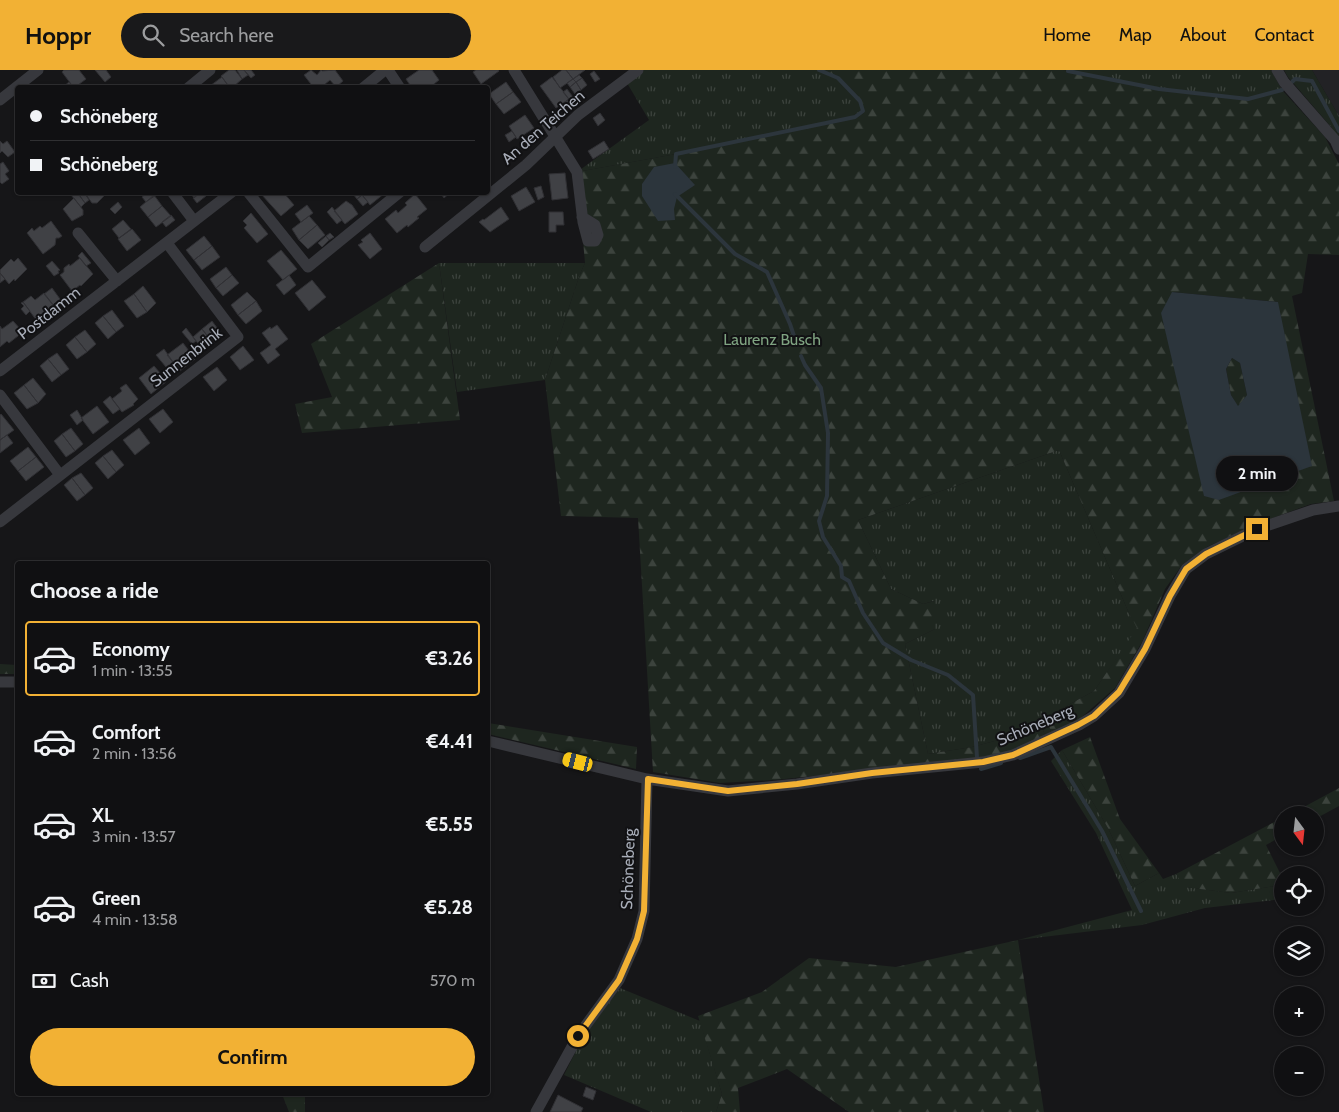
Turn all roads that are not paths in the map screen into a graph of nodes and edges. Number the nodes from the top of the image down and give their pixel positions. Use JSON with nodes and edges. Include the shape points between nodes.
{"nodes":[{"id":1,"x":38,"y":70,"type":"edge"},
{"id":2,"x":210,"y":70,"type":"edge"},
{"id":3,"x":387,"y":70,"type":"edge"},
{"id":4,"x":514,"y":70,"type":"edge"},
{"id":5,"x":638,"y":70,"type":"edge"},
{"id":6,"x":1277,"y":70,"type":"edge"},
{"id":7,"x":19,"y":85,"type":"edge"},
{"id":8,"x":192,"y":85,"type":"edge"},
{"id":9,"x":368,"y":85,"type":"edge"},
{"id":10,"x":398,"y":85,"type":"edge"},
{"id":11,"x":15,"y":88,"type":"edge"},
{"id":12,"x":0,"y":100,"type":"edge"},
{"id":13,"x":555,"y":137,"type":"junction"},
{"id":14,"x":1339,"y":149,"type":"edge"},
{"id":15,"x":490,"y":194,"type":"edge"},
{"id":16,"x":174,"y":195,"type":"edge"},
{"id":17,"x":228,"y":195,"type":"edge"},
{"id":18,"x":250,"y":195,"type":"edge"},
{"id":19,"x":396,"y":195,"type":"edge"},
{"id":20,"x":489,"y":195,"type":"edge"},
{"id":21,"x":582,"y":217,"type":"dead end"},
{"id":22,"x":194,"y":221,"type":"junction"},
{"id":23,"x":78,"y":233,"type":"dead end"},
{"id":24,"x":167,"y":243,"type":"junction"},
{"id":25,"x":425,"y":247,"type":"dead end"},
{"id":26,"x":117,"y":281,"type":"junction"},
{"id":27,"x":0,"y":371,"type":"edge"},
{"id":28,"x":0,"y":396,"type":"edge"},
{"id":29,"x":60,"y":475,"type":"junction"},
{"id":30,"x":1339,"y":506,"type":"edge"},
{"id":31,"x":0,"y":522,"type":"edge"},
{"id":32,"x":0,"y":682,"type":"edge"},
{"id":33,"x":15,"y":682,"type":"edge"},
{"id":34,"x":490,"y":740,"type":"edge"},
{"id":35,"x":648,"y":779,"type":"junction"},
{"id":36,"x":536,"y":1112,"type":"edge"}],
"edges":[{"from":1,"to":7,"type":"street"},
{"from":2,"to":8,"type":"street"},
{"from":3,"to":9,"type":"street"},
{"from":3,"to":10,"type":"street"},
{"from":4,"to":13,"type":"street"},
{"from":5,"to":13,"type":"street","name":"An den Teichen","via":[[578,115]]},
{"from":6,"to":14,"type":"street"},
{"from":11,"to":12,"type":"street"},
{"from":13,"to":15,"type":"street","name":"An den Teichen"},
{"from":13,"to":21,"type":"street","via":[[577,172]]},
{"from":16,"to":22,"type":"street"},
{"from":17,"to":22,"type":"street","name":"Postdamm"},
{"from":18,"to":19,"type":"street","via":[[308,267]]},
{"from":20,"to":25,"type":"street","name":"An den Teichen"},
{"from":22,"to":24,"type":"street","name":"Postdamm"},
{"from":23,"to":26,"type":"street"},
{"from":24,"to":26,"type":"street","name":"Postdamm"},
{"from":24,"to":29,"type":"street","name":"Sunnenbrink","via":[[238,337]]},
{"from":26,"to":27,"type":"street","name":"Postdamm"},
{"from":28,"to":29,"type":"street"},
{"from":29,"to":31,"type":"street","name":"Sunnenbrink"},
{"from":30,"to":35,"type":"street","name":"Schöneberg","via":[[1313,510],[1257,529],[1206,554],[1186,569],[1119,692],[1094,716],[1013,755],[983,762],[728,791]]},
{"from":32,"to":33,"type":"street"},
{"from":34,"to":35,"type":"street","name":"Schöneberg"},
{"from":35,"to":36,"type":"street","name":"Schöneberg","via":[[644,911],[637,939],[619,980],[578,1036]]}]}
